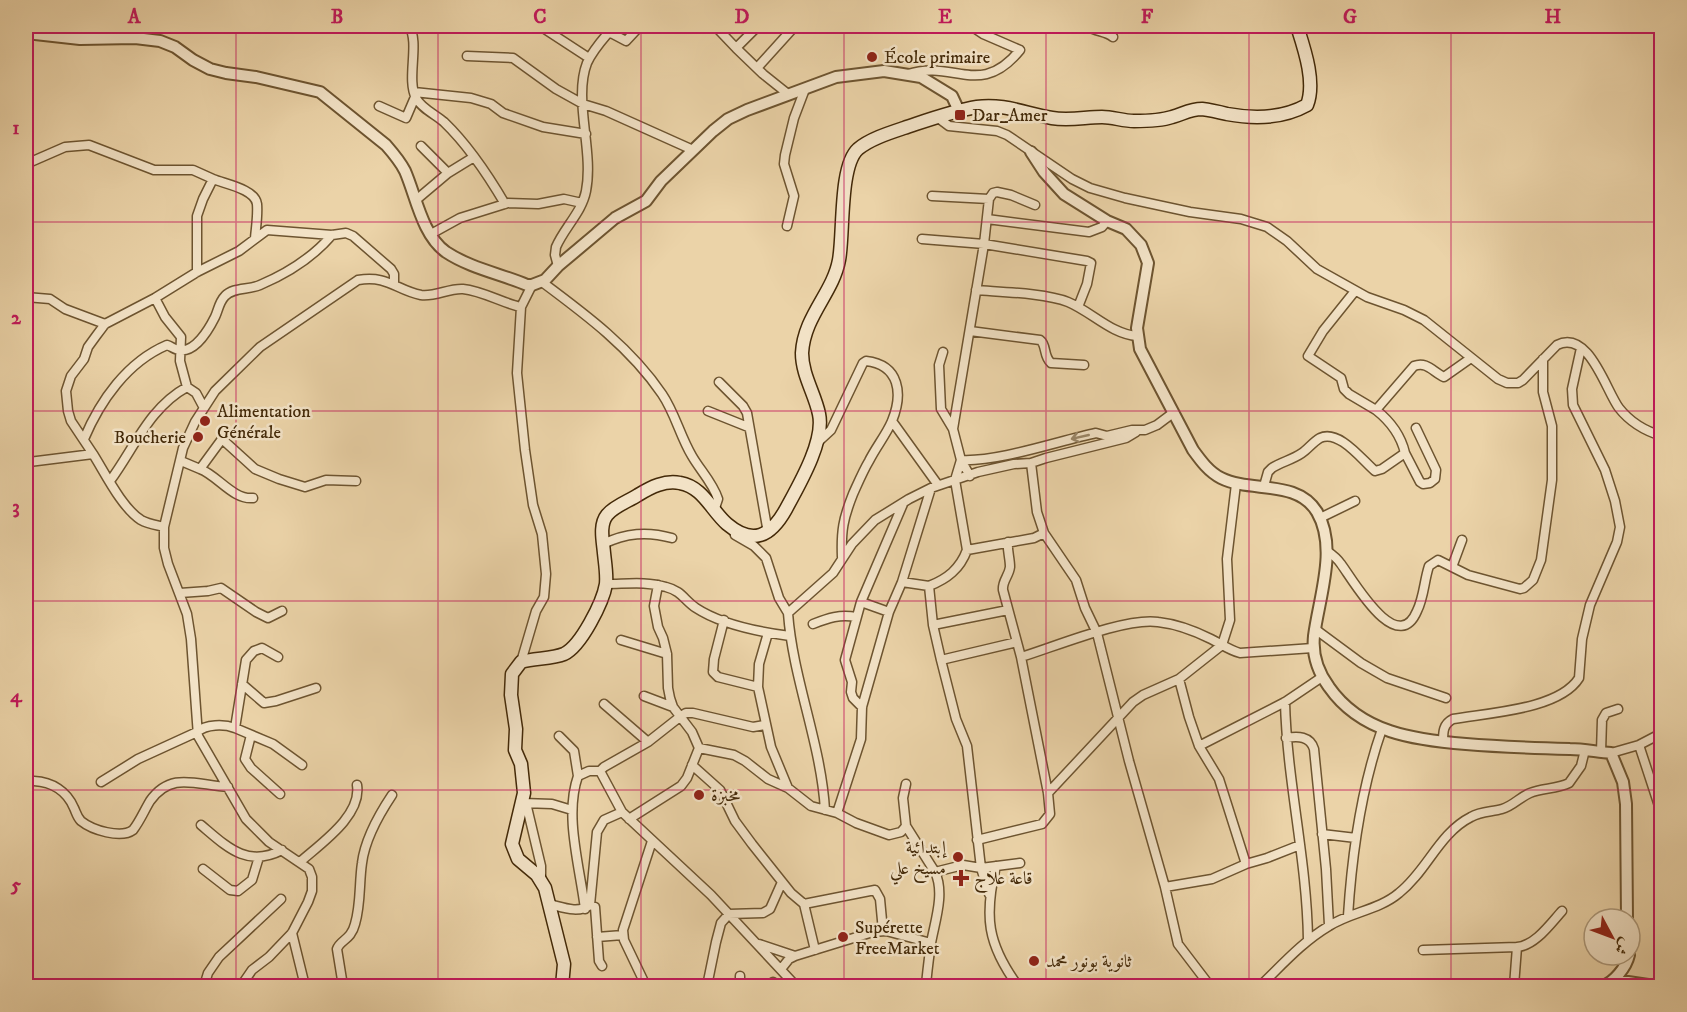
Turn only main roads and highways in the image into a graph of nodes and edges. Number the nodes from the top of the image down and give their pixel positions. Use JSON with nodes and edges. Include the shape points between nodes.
{"nodes":[{"id":1,"x":1297,"y":26,"type":"edge"},
{"id":2,"x":562,"y":987,"type":"edge"}],
"edges":[{"from":1,"to":2,"type":"main road","via":[[1312,84],[1311,95],[1307,105],[1286,114],[1250,117],[1204,109],[1187,110],[1160,120],[1131,121],[1054,118],[1018,109],[977,107],[894,131],[856,150],[849,163],[839,264],[810,322],[802,353],[820,418],[816,444],[786,509],[768,533],[753,537],[726,523],[694,489],[676,482],[657,485],[615,508],[602,527],[606,584],[590,623],[573,648],[563,654],[521,662],[512,674],[515,750],[521,764],[524,794],[512,844],[518,859],[541,880],[564,964]]}]}
